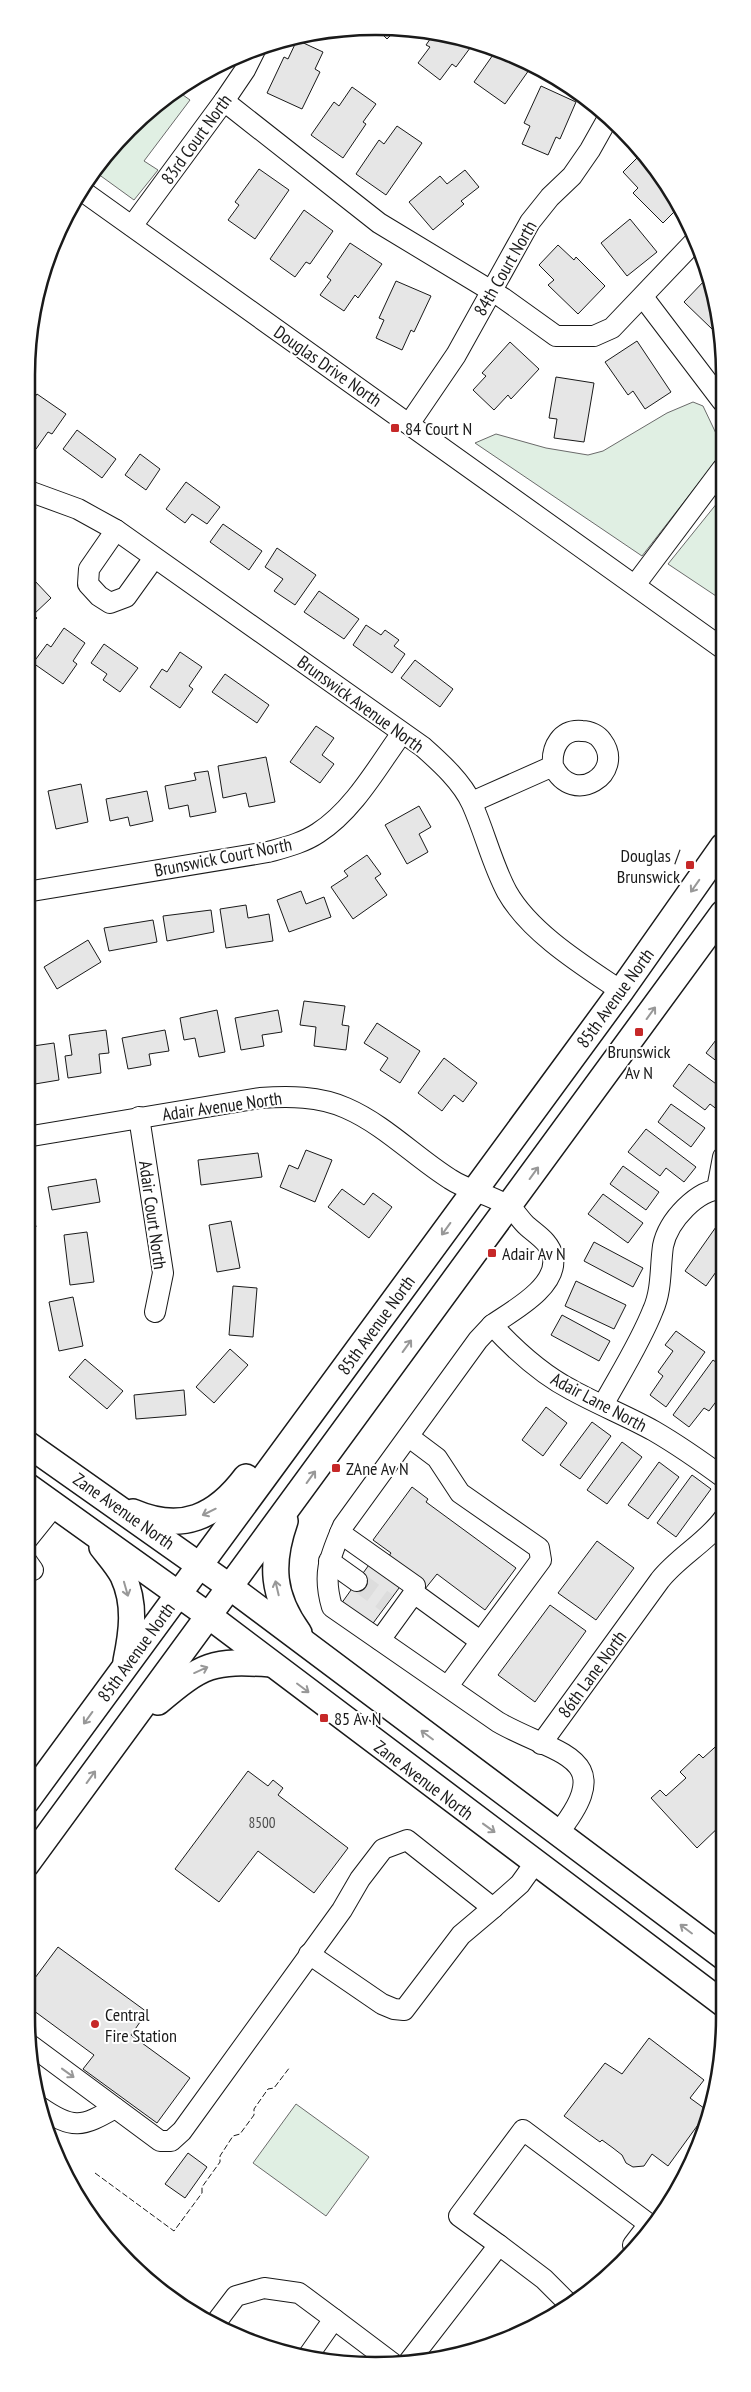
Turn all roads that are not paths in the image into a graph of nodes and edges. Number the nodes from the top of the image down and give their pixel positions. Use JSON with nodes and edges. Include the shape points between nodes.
{"nodes":[{"id":1,"x":251,"y":59,"type":"edge"},
{"id":2,"x":224,"y":101,"type":"junction"},
{"id":3,"x":605,"y":124,"type":"edge"},
{"id":4,"x":87,"y":194,"type":"edge"},
{"id":5,"x":132,"y":226,"type":"junction"},
{"id":6,"x":690,"y":246,"type":"edge"},
{"id":7,"x":490,"y":291,"type":"junction"},
{"id":8,"x":643,"y":297,"type":"junction"},
{"id":9,"x":716,"y":393,"type":"edge"},
{"id":10,"x":409,"y":424,"type":"junction"},
{"id":11,"x":716,"y":477,"type":"edge"},
{"id":12,"x":35,"y":493,"type":"edge"},
{"id":13,"x":116,"y":530,"type":"junction"},
{"id":14,"x":154,"y":558,"type":"junction"},
{"id":15,"x":635,"y":585,"type":"junction"},
{"id":16,"x":716,"y":644,"type":"edge"},
{"id":17,"x":402,"y":733,"type":"junction"},
{"id":18,"x":553,"y":766,"type":"dead end"},
{"id":19,"x":472,"y":802,"type":"junction"},
{"id":20,"x":716,"y":856,"type":"edge"},
{"id":21,"x":35,"y":891,"type":"edge"},
{"id":22,"x":716,"y":923,"type":"edge"},
{"id":23,"x":621,"y":991,"type":"junction"},
{"id":24,"x":139,"y":1118,"type":"junction"},
{"id":25,"x":35,"y":1135,"type":"edge"},
{"id":26,"x":475,"y":1190,"type":"junction"},
{"id":27,"x":716,"y":1191,"type":"edge"},
{"id":28,"x":510,"y":1207,"type":"junction"},
{"id":29,"x":155,"y":1312,"type":"dead end"},
{"id":30,"x":492,"y":1325,"type":"junction"},
{"id":31,"x":369,"y":1334,"type":"junction"},
{"id":32,"x":603,"y":1405,"type":"junction"},
{"id":33,"x":409,"y":1437,"type":"junction"},
{"id":34,"x":35,"y":1449,"type":"edge"},
{"id":35,"x":716,"y":1472,"type":"edge"},
{"id":36,"x":37,"y":1500,"type":"edge"},
{"id":37,"x":112,"y":1502,"type":"junction"},
{"id":38,"x":291,"y":1504,"type":"junction"},
{"id":39,"x":716,"y":1529,"type":"edge"},
{"id":40,"x":92,"y":1532,"type":"junction"},
{"id":41,"x":340,"y":1533,"type":"junction"},
{"id":42,"x":328,"y":1561,"type":"junction"},
{"id":43,"x":200,"y":1565,"type":"junction"},
{"id":44,"x":357,"y":1581,"type":"tunnel mouth"},
{"id":45,"x":230,"y":1587,"type":"junction"},
{"id":46,"x":414,"y":1593,"type":"junction"},
{"id":47,"x":178,"y":1594,"type":"junction"},
{"id":48,"x":209,"y":1616,"type":"junction"},
{"id":49,"x":380,"y":1640,"type":"junction"},
{"id":50,"x":480,"y":1641,"type":"junction"},
{"id":51,"x":271,"y":1664,"type":"junction"},
{"id":52,"x":337,"y":1666,"type":"junction"},
{"id":53,"x":124,"y":1669,"type":"junction"},
{"id":54,"x":448,"y":1686,"type":"junction"},
{"id":55,"x":122,"y":1734,"type":"junction"},
{"id":56,"x":541,"y":1744,"type":"junction"},
{"id":57,"x":35,"y":1790,"type":"edge"},
{"id":58,"x":558,"y":1833,"type":"junction"},
{"id":59,"x":35,"y":1853,"type":"edge"},
{"id":60,"x":535,"y":1862,"type":"junction"},
{"id":61,"x":493,"y":1908,"type":"junction"},
{"id":62,"x":716,"y":1951,"type":"edge"},
{"id":63,"x":309,"y":1954,"type":"junction"},
{"id":64,"x":716,"y":1998,"type":"edge"},
{"id":65,"x":37,"y":2050,"type":"edge"},
{"id":66,"x":115,"y":2108,"type":"junction"},
{"id":67,"x":49,"y":2112,"type":"edge"},
{"id":68,"x":647,"y":2223,"type":"edge"},
{"id":69,"x":499,"y":2245,"type":"junction"},
{"id":70,"x":565,"y":2300,"type":"edge"},
{"id":71,"x":219,"y":2319,"type":"edge"},
{"id":72,"x":334,"y":2319,"type":"junction"},
{"id":73,"x":312,"y":2351,"type":"edge"},
{"id":74,"x":414,"y":2355,"type":"edge"},
{"id":75,"x":384,"y":2357,"type":"edge"}],
"edges":[{"from":1,"to":2,"type":"street","name":"83rd Court North"},
{"from":2,"to":5,"type":"street","name":"83rd Court North"},
{"from":2,"to":7,"type":"street","via":[[379,223]]},
{"from":3,"to":7,"type":"street","name":"84th Court North","via":[[572,176],[530,222]]},
{"from":4,"to":5,"type":"street","name":"Douglas Drive North"},
{"from":5,"to":10,"type":"street","name":"Douglas Drive North"},
{"from":6,"to":8,"type":"street"},
{"from":7,"to":8,"type":"street","via":[[556,336],[594,336],[612,328]]},
{"from":7,"to":10,"type":"street","name":"84th Court North","via":[[456,354]]},
{"from":8,"to":9,"type":"street"},
{"from":10,"to":15,"type":"street","name":"Douglas Drive North"},
{"from":11,"to":15,"type":"street"},
{"from":12,"to":13,"type":"street","name":"Brunswick Avenue North","via":[[78,509]]},
{"from":13,"to":14,"type":"street","name":"Brunswick Avenue North"},
{"from":13,"to":14,"type":"street","via":[[89,569],[88,584],[99,596],[110,603],[126,597]]},
{"from":14,"to":17,"type":"street","name":"Brunswick Avenue North"},
{"from":15,"to":16,"type":"street","name":"Douglas Drive North"},
{"from":17,"to":19,"type":"street","name":"Brunswick Avenue North","via":[[441,763]]},
{"from":17,"to":21,"type":"street","name":"Brunswick Court North","via":[[339,816],[318,833],[294,845]]},
{"from":18,"to":19,"type":"street"},
{"from":19,"to":23,"type":"street","name":"Brunswick Avenue North","via":[[508,894],[552,942]]},
{"from":20,"to":23,"type":"main road","name":"85th Avenue North","one_way":true},
{"from":28,"to":22,"type":"main road","one_way":true},
{"from":23,"to":26,"type":"main road","name":"85th Avenue North"},
{"from":24,"to":25,"type":"street","name":"Adair Avenue North"},
{"from":24,"to":26,"type":"street","name":"Adair Avenue North","via":[[260,1098],[290,1096],[319,1099],[374,1124],[451,1180]]},
{"from":24,"to":29,"type":"street","name":"Adair Court North","via":[[163,1273]]},
{"from":26,"to":28,"type":"street","name":"Adair Avenue North"},
{"from":26,"to":31,"type":"main road","name":"85th Avenue North","one_way":true},
{"from":27,"to":32,"type":"street","via":[[693,1200],[668,1234],[663,1245],[655,1307]]},
{"from":28,"to":30,"type":"street","via":[[549,1246],[552,1270],[532,1297]]},
{"from":38,"to":28,"type":"main road","one_way":true},
{"from":30,"to":32,"type":"street","name":"Adair Lane North","via":[[538,1368],[570,1390]]},
{"from":30,"to":33,"type":"street"},
{"from":31,"to":37,"type":"main road","one_way":true,"via":[[333,1360],[231,1496],[216,1509],[191,1519],[162,1520]]},
{"from":31,"to":43,"type":"main road","name":"85th Avenue North"},
{"from":32,"to":35,"type":"street","name":"Adair Lane North","via":[[654,1431]]},
{"from":33,"to":41,"type":"street"},
{"from":33,"to":50,"type":"street","via":[[437,1458],[460,1493],[539,1548],[540,1560]]},
{"from":34,"to":37,"type":"main road","name":"Zane Avenue North"},
{"from":36,"to":40,"type":"main road","name":"Zane Avenue North"},
{"from":37,"to":43,"type":"main road","name":"Zane Avenue North"},
{"from":38,"to":45,"type":"main road"},
{"from":52,"to":38,"type":"main road","one_way":true,"via":[[303,1638],[291,1622],[278,1594],[275,1580],[278,1541]]},
{"from":39,"to":56,"type":"street","name":"86th Lane North","via":[[666,1573]]},
{"from":40,"to":47,"type":"main road","name":"Zane Avenue North"},
{"from":40,"to":53,"type":"main road","one_way":true,"via":[[123,1576],[131,1607],[133,1628]]},
{"from":41,"to":42,"type":"street"},
{"from":41,"to":46,"type":"street","via":[[415,1586]]},
{"from":42,"to":44,"type":"street"},
{"from":42,"to":49,"type":"street","via":[[326,1574],[332,1607]]},
{"from":43,"to":45,"type":"main road","name":"Zane Avenue North"},
{"from":43,"to":47,"type":"main road","name":"85th Avenue North"},
{"from":45,"to":48,"type":"main road"},
{"from":45,"to":52,"type":"main road","name":"Zane Avenue North"},
{"from":46,"to":49,"type":"street","via":[[394,1608]]},
{"from":46,"to":50,"type":"street"},
{"from":47,"to":48,"type":"main road","name":"Zane Avenue North"},
{"from":47,"to":53,"type":"main road","name":"85th Avenue North"},
{"from":48,"to":51,"type":"main road","name":"Zane Avenue North"},
{"from":48,"to":55,"type":"main road"},
{"from":49,"to":54,"type":"street"},
{"from":50,"to":54,"type":"street"},
{"from":55,"to":51,"type":"main road","one_way":true,"via":[[196,1672],[220,1664]]},
{"from":51,"to":60,"type":"main road","name":"Zane Avenue North","one_way":true},
{"from":58,"to":52,"type":"main road","name":"Zane Avenue North","one_way":true},
{"from":53,"to":57,"type":"main road","name":"85th Avenue North","one_way":true},
{"from":54,"to":56,"type":"street","via":[[498,1722]]},
{"from":59,"to":55,"type":"main road","one_way":true},
{"from":56,"to":58,"type":"street","via":[[574,1760],[584,1777],[581,1800]]},
{"from":62,"to":58,"type":"main road","name":"Zane Avenue North","one_way":true},
{"from":60,"to":61,"type":"street","via":[[520,1884]]},
{"from":60,"to":64,"type":"main road","name":"Zane Avenue North"},
{"from":61,"to":63,"type":"street","via":[[462,1935],[404,2010],[382,2004]]},
{"from":61,"to":63,"type":"street","via":[[407,1840],[383,1849]]},
{"from":63,"to":66,"type":"street","via":[[182,2131],[171,2141],[160,2141]]},
{"from":65,"to":66,"type":"street","one_way":true},
{"from":66,"to":67,"type":"street","via":[[88,2123],[65,2122]]},
{"from":68,"to":69,"type":"street","via":[[523,2130],[459,2216]]},
{"from":69,"to":70,"type":"street","via":[[544,2279]]},
{"from":69,"to":74,"type":"street"},
{"from":71,"to":72,"type":"street","via":[[236,2296],[264,2288],[299,2292]]},
{"from":72,"to":73,"type":"street"},
{"from":72,"to":75,"type":"street"}]}
